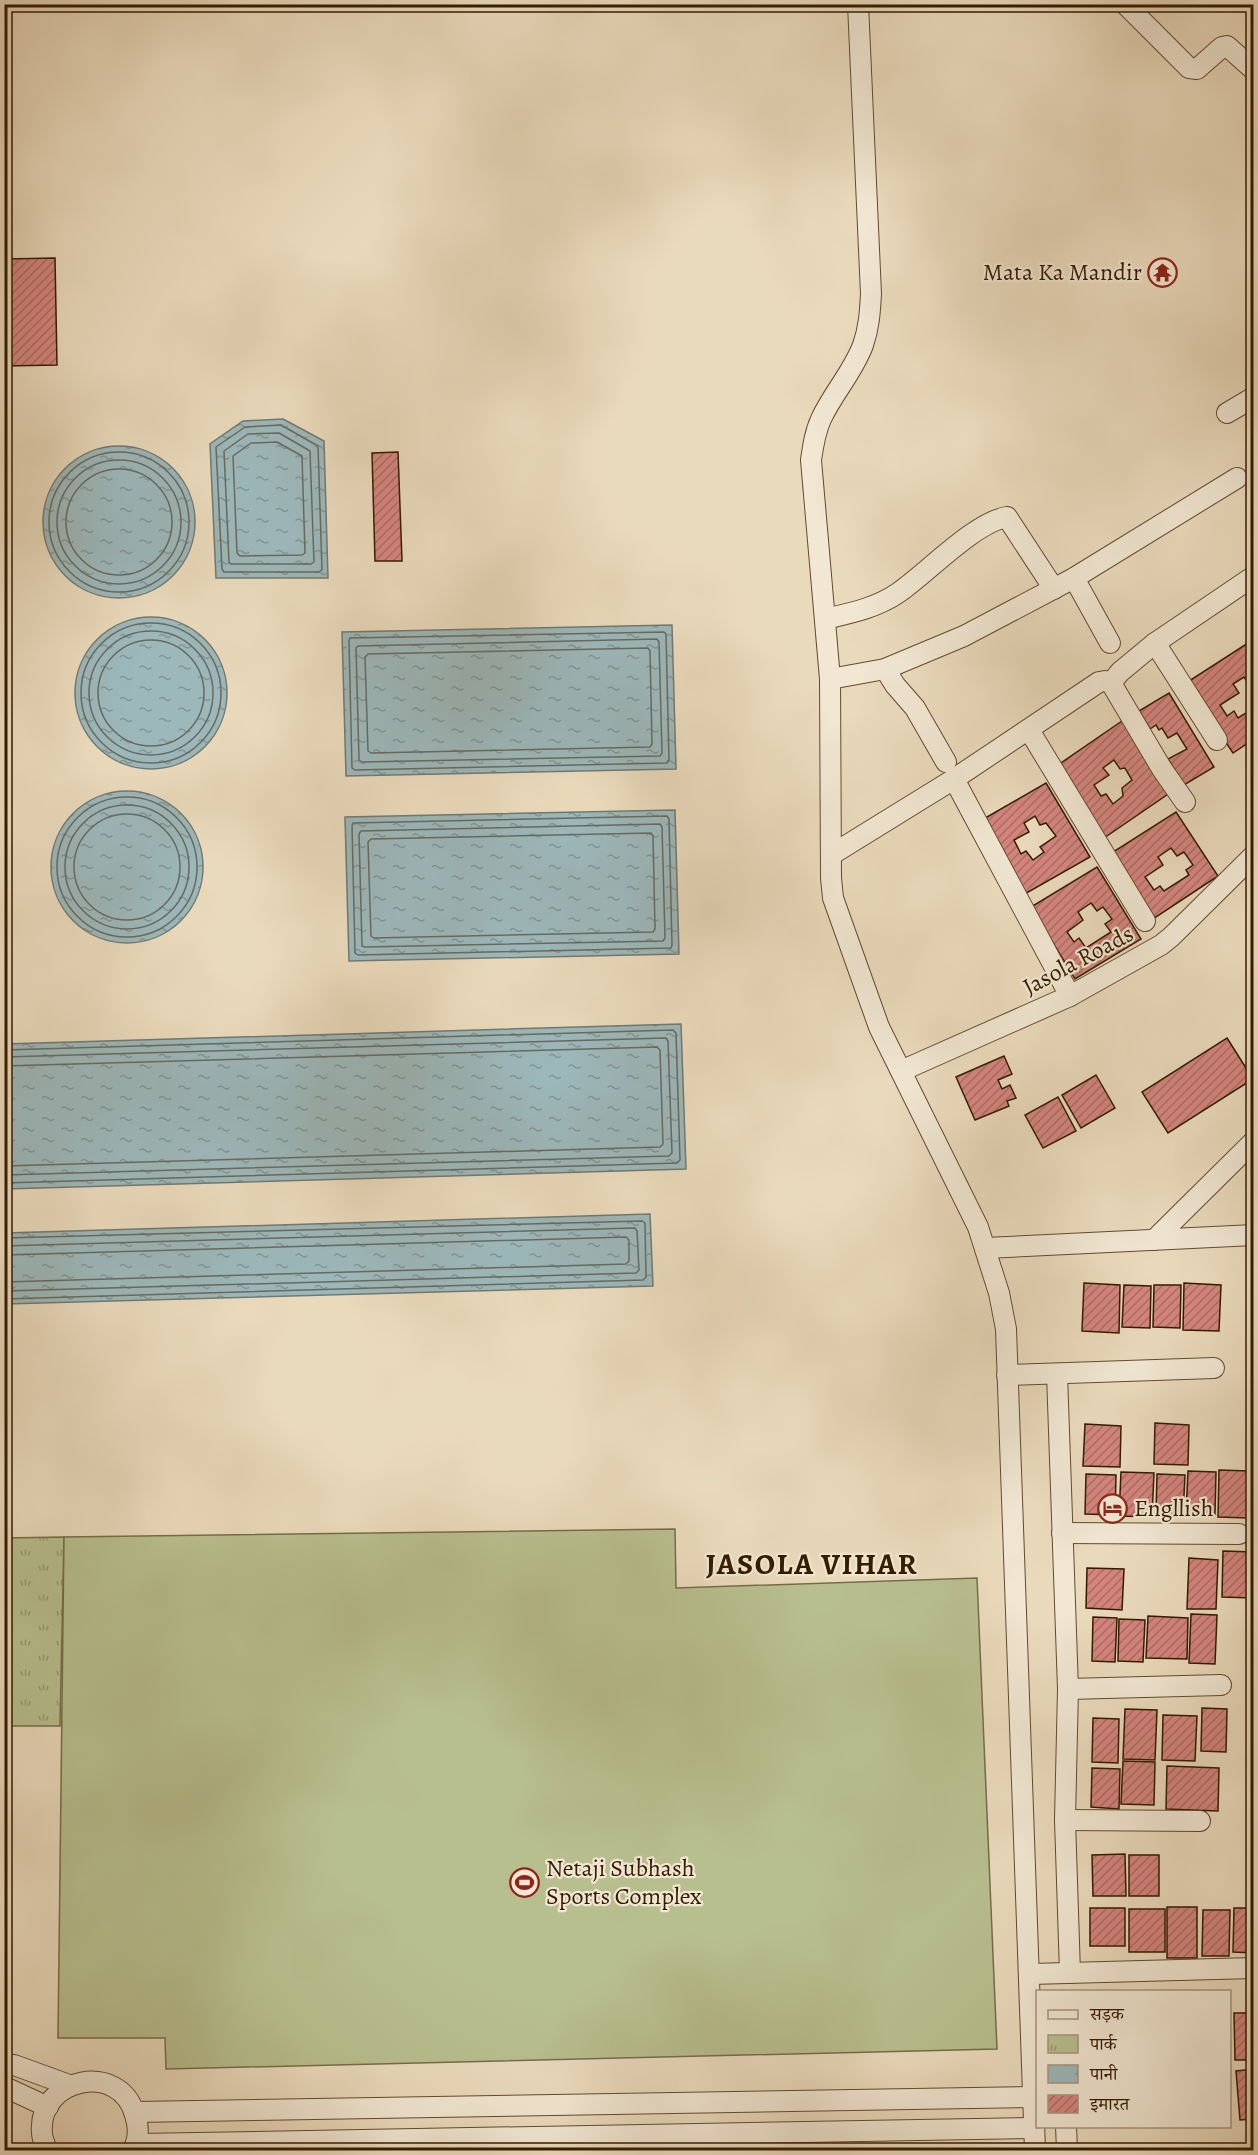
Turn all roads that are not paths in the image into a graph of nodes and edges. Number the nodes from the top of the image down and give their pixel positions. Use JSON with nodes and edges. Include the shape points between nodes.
{"nodes":[{"id":1,"x":858,"y":4,"type":"edge"},
{"id":2,"x":1125,"y":4,"type":"edge"},
{"id":3,"x":1254,"y":70,"type":"edge"},
{"id":4,"x":1254,"y":397,"type":"edge"},
{"id":5,"x":1227,"y":413,"type":"dead end"},
{"id":6,"x":1237,"y":478,"type":"dead end"},
{"id":7,"x":1254,"y":576,"type":"edge"},
{"id":8,"x":1074,"y":578,"type":"junction"},
{"id":9,"x":1054,"y":589,"type":"junction"},
{"id":10,"x":825,"y":619,"type":"junction"},
{"id":11,"x":1110,"y":643,"type":"dead end"},
{"id":12,"x":1155,"y":643,"type":"junction"},
{"id":13,"x":885,"y":669,"type":"junction"},
{"id":14,"x":830,"y":679,"type":"junction"},
{"id":15,"x":1111,"y":683,"type":"junction"},
{"id":16,"x":1029,"y":730,"type":"junction"},
{"id":17,"x":1217,"y":740,"type":"dead end"},
{"id":18,"x":950,"y":771,"type":"junction"},
{"id":19,"x":1185,"y":802,"type":"dead end"},
{"id":20,"x":831,"y":855,"type":"junction"},
{"id":21,"x":1254,"y":855,"type":"edge"},
{"id":22,"x":1145,"y":921,"type":"dead end"},
{"id":23,"x":1070,"y":996,"type":"junction"},
{"id":24,"x":901,"y":1071,"type":"junction"},
{"id":25,"x":1254,"y":1141,"type":"edge"},
{"id":26,"x":1254,"y":1235,"type":"edge"},
{"id":27,"x":1154,"y":1240,"type":"junction"},
{"id":28,"x":985,"y":1248,"type":"junction"},
{"id":29,"x":1214,"y":1368,"type":"dead end"},
{"id":30,"x":1057,"y":1374,"type":"junction"},
{"id":31,"x":1007,"y":1375,"type":"junction"},
{"id":32,"x":1062,"y":1533,"type":"junction"},
{"id":33,"x":1239,"y":1534,"type":"dead end"},
{"id":34,"x":1221,"y":1685,"type":"dead end"},
{"id":35,"x":1068,"y":1689,"type":"junction"},
{"id":36,"x":1065,"y":1820,"type":"junction"},
{"id":37,"x":1200,"y":1821,"type":"dead end"},
{"id":38,"x":1254,"y":1968,"type":"edge"},
{"id":39,"x":1070,"y":1973,"type":"junction"},
{"id":40,"x":1030,"y":1974,"type":"junction"},
{"id":41,"x":4,"y":2065,"type":"edge"},
{"id":42,"x":69,"y":2085,"type":"junction"},
{"id":43,"x":4,"y":2089,"type":"edge"},
{"id":44,"x":1033,"y":2097,"type":"junction"},
{"id":45,"x":48,"y":2107,"type":"junction"},
{"id":46,"x":135,"y":2112,"type":"junction"},
{"id":47,"x":1034,"y":2128,"type":"junction"},
{"id":48,"x":1066,"y":2128,"type":"edge"},
{"id":49,"x":135,"y":2147,"type":"edge"},
{"id":50,"x":47,"y":2151,"type":"edge"},
{"id":51,"x":1035,"y":2151,"type":"edge"},
{"id":52,"x":1067,"y":2151,"type":"edge"}],
"edges":[{"from":1,"to":10,"type":"street","via":[[871,294],[869,325],[859,355],[821,419],[811,460]]},
{"from":2,"to":3,"type":"street","via":[[1189,68],[1197,69],[1227,46]]},
{"from":4,"to":5,"type":"street"},
{"from":6,"to":8,"type":"street"},
{"from":7,"to":12,"type":"street"},
{"from":8,"to":9,"type":"street"},
{"from":8,"to":11,"type":"street"},
{"from":9,"to":10,"type":"street","via":[[1007,517],[999,518],[897,593],[867,609]]},
{"from":9,"to":13,"type":"street","via":[[964,636]]},
{"from":10,"to":14,"type":"street"},
{"from":12,"to":15,"type":"street"},
{"from":12,"to":17,"type":"street"},
{"from":13,"to":14,"type":"street"},
{"from":13,"to":18,"type":"street","via":[[915,708]]},
{"from":14,"to":20,"type":"street"},
{"from":15,"to":16,"type":"street","via":[[1099,682]]},
{"from":15,"to":19,"type":"street"},
{"from":16,"to":18,"type":"street"},
{"from":16,"to":22,"type":"street"},
{"from":18,"to":20,"type":"street"},
{"from":18,"to":23,"type":"street"},
{"from":20,"to":24,"type":"street","via":[[833,898],[879,1027]]},
{"from":21,"to":23,"type":"street","name":"Jasola Roads","via":[[1161,945]]},
{"from":23,"to":24,"type":"street","name":"Jasola Roads"},
{"from":24,"to":28,"type":"street"},
{"from":25,"to":27,"type":"street"},
{"from":26,"to":27,"type":"street"},
{"from":27,"to":28,"type":"street"},
{"from":28,"to":31,"type":"street","via":[[1006,1329]]},
{"from":29,"to":30,"type":"street"},
{"from":30,"to":31,"type":"street"},
{"from":30,"to":32,"type":"street"},
{"from":31,"to":40,"type":"street"},
{"from":32,"to":33,"type":"street"},
{"from":32,"to":35,"type":"street"},
{"from":34,"to":35,"type":"street"},
{"from":35,"to":36,"type":"street"},
{"from":36,"to":37,"type":"street"},
{"from":36,"to":39,"type":"street"},
{"from":38,"to":39,"type":"street"},
{"from":39,"to":40,"type":"street"},
{"from":40,"to":44,"type":"street"},
{"from":41,"to":42,"type":"street"},
{"from":42,"to":45,"type":"street","via":[[53,2097]]},
{"from":42,"to":46,"type":"street","via":[[86,2080],[105,2083],[122,2092]]},
{"from":43,"to":45,"type":"street"},
{"from":44,"to":46,"type":"street"},
{"from":44,"to":47,"type":"street"},
{"from":45,"to":50,"type":"street","via":[[42,2133]]},
{"from":46,"to":49,"type":"street","via":[[139,2125]]},
{"from":47,"to":49,"type":"street"},
{"from":47,"to":51,"type":"street"},
{"from":48,"to":52,"type":"street"}]}
